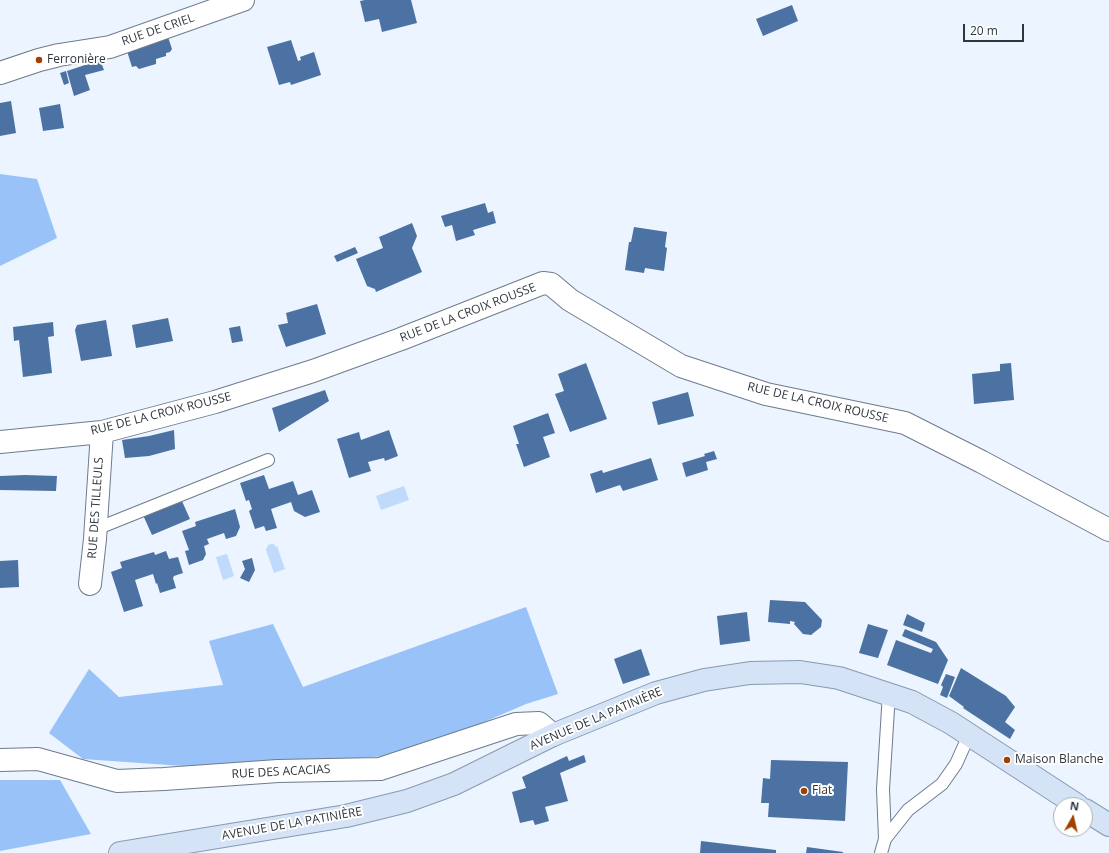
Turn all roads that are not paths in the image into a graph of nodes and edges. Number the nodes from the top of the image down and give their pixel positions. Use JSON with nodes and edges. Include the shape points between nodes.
{"nodes":[{"id":1,"x":243,"y":0,"type":"edge"},
{"id":2,"x":1,"y":71,"type":"edge"},
{"id":3,"x":102,"y":432,"type":"junction"},
{"id":4,"x":0,"y":442,"type":"edge"},
{"id":5,"x":268,"y":460,"type":"dead end"},
{"id":6,"x":96,"y":529,"type":"junction"},
{"id":7,"x":1109,"y":530,"type":"edge"},
{"id":8,"x":90,"y":584,"type":"dead end"},
{"id":9,"x":889,"y":693,"type":"junction"},
{"id":10,"x":969,"y":735,"type":"junction"},
{"id":11,"x":553,"y":736,"type":"junction"},
{"id":12,"x":0,"y":760,"type":"edge"},
{"id":13,"x":1065,"y":797,"type":"edge"},
{"id":14,"x":1093,"y":815,"type":"edge"},
{"id":15,"x":1109,"y":825,"type":"edge"},
{"id":16,"x":885,"y":839,"type":"junction"},
{"id":17,"x":120,"y":853,"type":"edge"},
{"id":18,"x":881,"y":853,"type":"edge"}],
"edges":[{"from":1,"to":2,"type":"street","name":"RUE DE CRIEL","via":[[110,47],[52,56]]},
{"from":3,"to":4,"type":"street","name":"RUE DE LA CROIX ROUSSE"},
{"from":3,"to":6,"type":"street","name":"RUE DES TILLEULS"},
{"from":3,"to":7,"type":"street","name":"RUE DE LA CROIX ROUSSE","via":[[215,402],[313,371],[544,283],[551,284],[570,300],[681,366],[766,394],[905,423]]},
{"from":5,"to":6,"type":"lane"},
{"from":6,"to":8,"type":"street","name":"RUE DES TILLEULS"},
{"from":9,"to":10,"type":"main road","name":"AVENUE DE LA PATINIÈRE","via":[[912,702]]},
{"from":9,"to":11,"type":"main road","name":"AVENUE DE LA PATINIÈRE","via":[[839,678],[800,672],[750,673],[704,680],[656,692]]},
{"from":9,"to":16,"type":"lane","via":[[883,789]]},
{"from":10,"to":13,"type":"main road","name":"AVENUE DE LA PATINIÈRE"},
{"from":10,"to":16,"type":"lane","via":[[956,764],[942,784],[908,810]]},
{"from":11,"to":12,"type":"street","name":"RUE DES ACACIAS","via":[[539,723],[516,724],[380,769],[278,771],[164,779],[116,781],[38,759]]},
{"from":11,"to":17,"type":"main road","name":"AVENUE DE LA PATINIÈRE","via":[[454,784],[406,801],[346,816]]},
{"from":14,"to":15,"type":"main road"},
{"from":16,"to":18,"type":"lane"}]}
